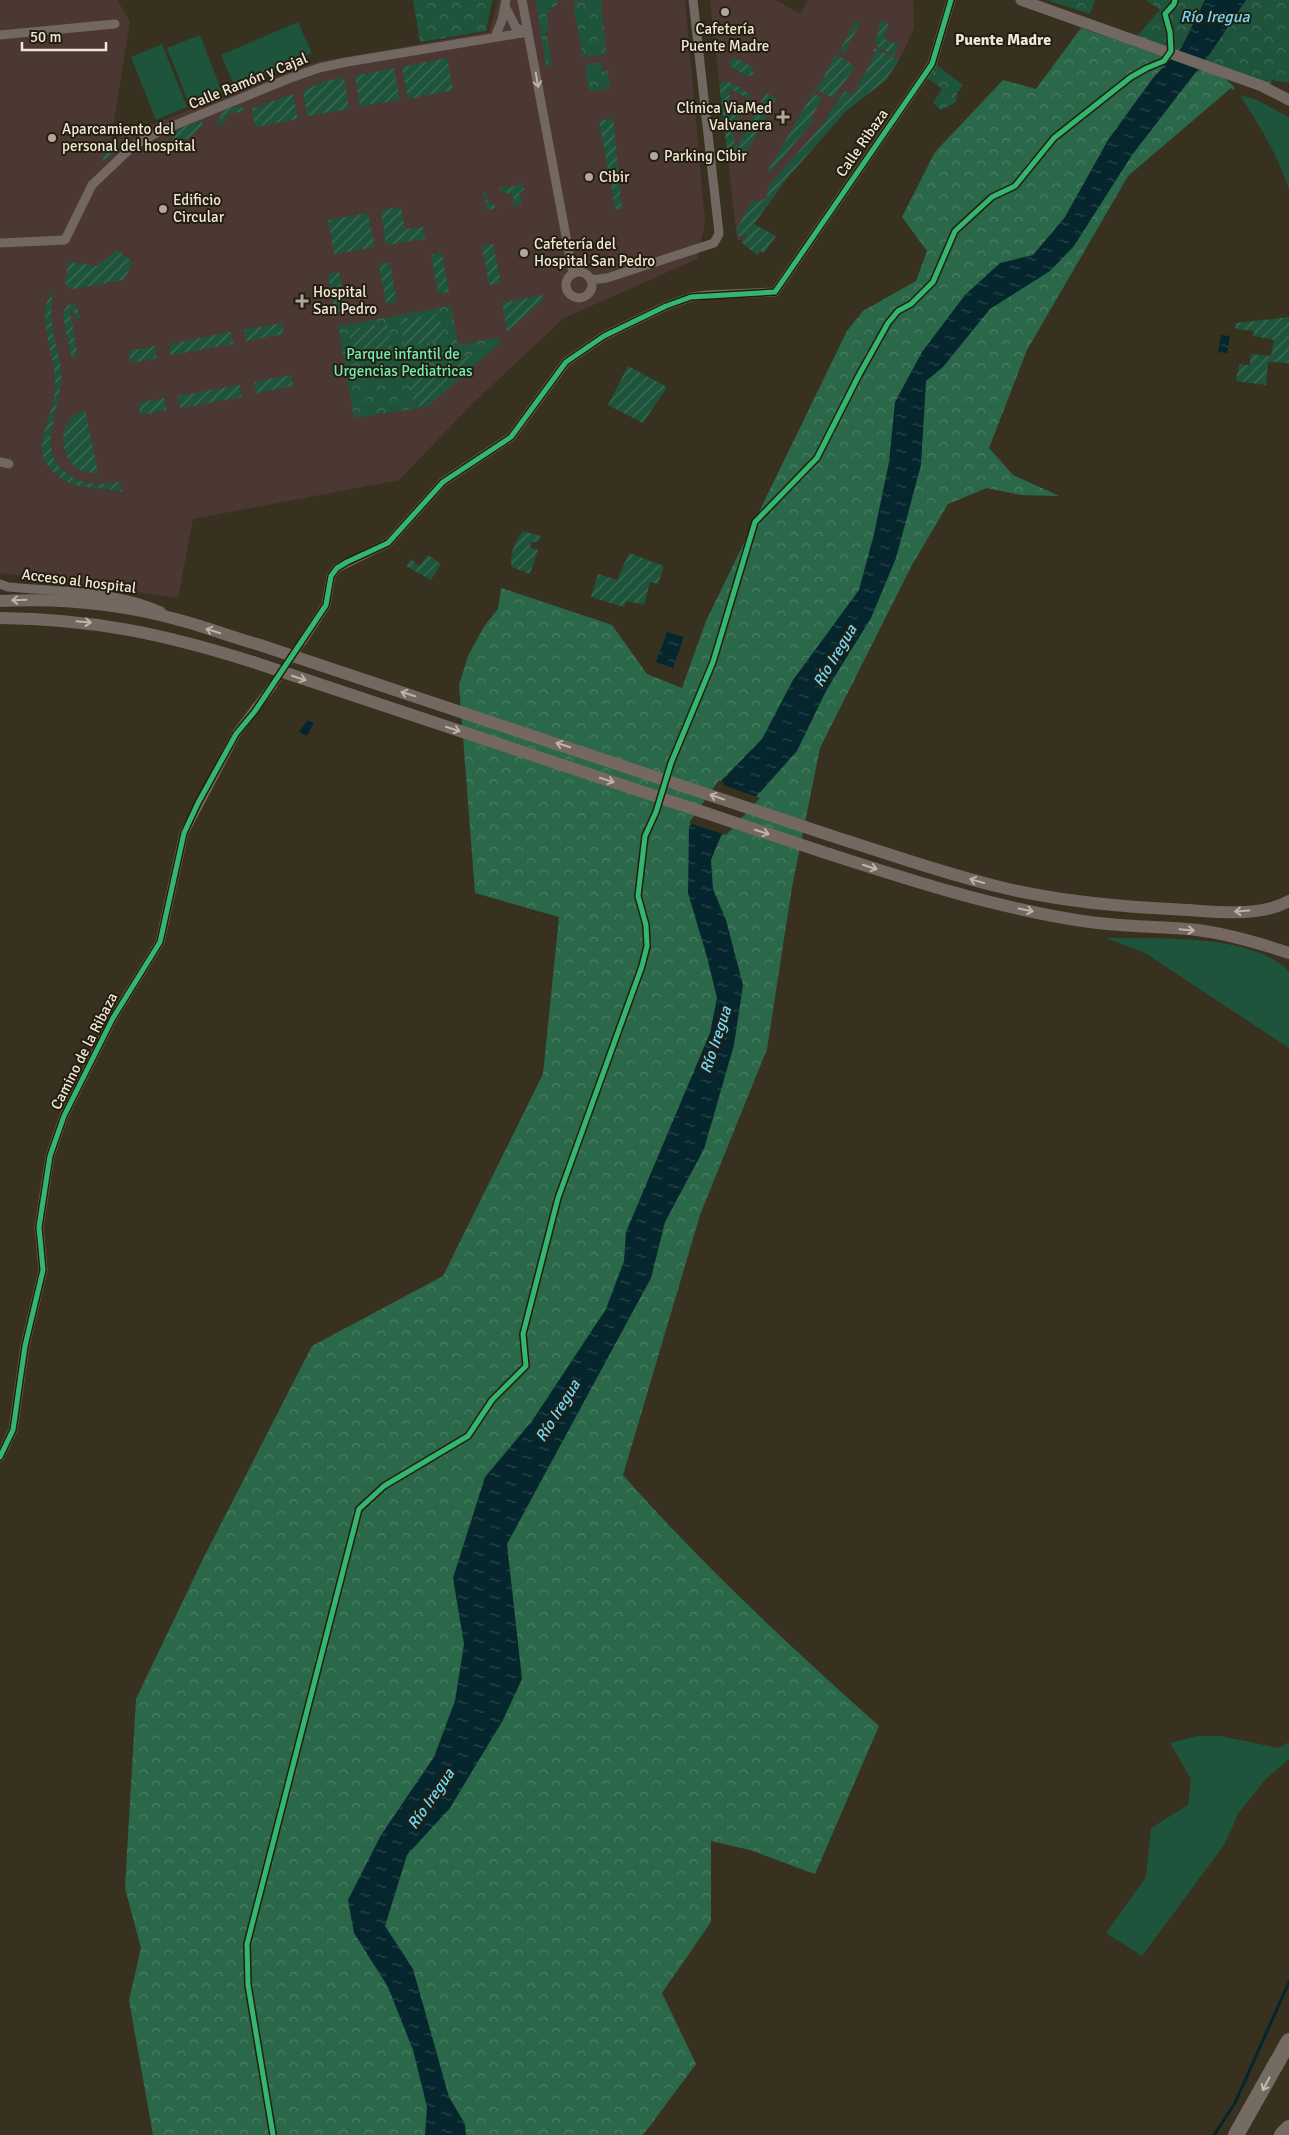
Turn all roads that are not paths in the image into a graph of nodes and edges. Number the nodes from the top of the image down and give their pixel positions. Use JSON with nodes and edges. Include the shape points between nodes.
{"nodes":[{"id":1,"x":522,"y":0,"type":"edge"},
{"id":2,"x":693,"y":0,"type":"edge"},
{"id":3,"x":951,"y":0,"type":"edge"},
{"id":4,"x":1021,"y":0,"type":"edge"},
{"id":5,"x":506,"y":3,"type":"edge"},
{"id":6,"x":115,"y":24,"type":"dead end"},
{"id":7,"x":528,"y":32,"type":"junction"},
{"id":8,"x":0,"y":35,"type":"edge"},
{"id":9,"x":495,"y":37,"type":"junction"},
{"id":10,"x":1262,"y":86,"type":"junction"},
{"id":11,"x":1289,"y":91,"type":"edge"},
{"id":12,"x":1289,"y":100,"type":"edge"},
{"id":13,"x":0,"y":244,"type":"edge"},
{"id":14,"x":574,"y":274,"type":"junction"},
{"id":15,"x":591,"y":280,"type":"junction"},
{"id":16,"x":0,"y":584,"type":"edge"},
{"id":17,"x":0,"y":601,"type":"edge"},
{"id":18,"x":0,"y":618,"type":"edge"},
{"id":19,"x":182,"y":620,"type":"junction"},
{"id":20,"x":303,"y":640,"type":"tunnel mouth"},
{"id":21,"x":273,"y":685,"type":"tunnel mouth"},
{"id":22,"x":1289,"y":901,"type":"edge"},
{"id":23,"x":1289,"y":953,"type":"edge"},
{"id":24,"x":0,"y":1457,"type":"edge"},
{"id":25,"x":1289,"y":2041,"type":"edge"},
{"id":26,"x":1289,"y":2128,"type":"edge"},
{"id":27,"x":1236,"y":2135,"type":"edge"},
{"id":28,"x":1282,"y":2135,"type":"edge"}],
"edges":[{"from":1,"to":7,"type":"street"},
{"from":2,"to":15,"type":"street","via":[[719,234],[714,243],[607,278]]},
{"from":3,"to":20,"type":"street","name":"Calle Ribaza","via":[[932,64],[775,292],[691,297],[604,336],[566,362],[511,437],[444,482],[388,543],[337,568],[331,576],[326,605]]},
{"from":4,"to":10,"type":"street"},
{"from":5,"to":7,"type":"street","via":[[516,28]]},
{"from":5,"to":9,"type":"street"},
{"from":6,"to":8,"type":"street"},
{"from":7,"to":9,"type":"street","name":"Calle Ramón y Cajal"},
{"from":7,"to":14,"type":"street","one_way":true},
{"from":9,"to":13,"type":"street","name":"Calle Ramón y Cajal","via":[[319,68],[158,132],[133,146],[100,175],[80,206],[65,240]]},
{"from":10,"to":11,"type":"street"},
{"from":10,"to":12,"type":"street"},
{"from":14,"to":15,"type":"street","via":[[582,273]]},
{"from":14,"to":15,"type":"street","via":[[567,287],[576,298],[588,295],[592,288]]},
{"from":16,"to":19,"type":"street","name":"Acceso al hospital","via":[[114,597],[142,603]]},
{"from":19,"to":17,"type":"main road","one_way":true,"via":[[98,604]]},
{"from":18,"to":23,"type":"main road","one_way":true,"bridge":true,"via":[[102,624],[161,635],[253,662],[953,894],[1078,920],[1245,938]]},
{"from":22,"to":19,"type":"main road","one_way":true,"bridge":true,"via":[[1258,910],[1222,912],[1074,901],[1001,887],[829,835]]},
{"from":21,"to":24,"type":"street","name":"Camino de la Ribaza","via":[[236,734],[186,828],[160,942],[113,1018],[64,1116],[50,1156],[39,1227],[43,1270],[25,1346],[13,1430]]},
{"from":25,"to":27,"type":"highway","one_way":true},
{"from":26,"to":28,"type":"highway"}]}
